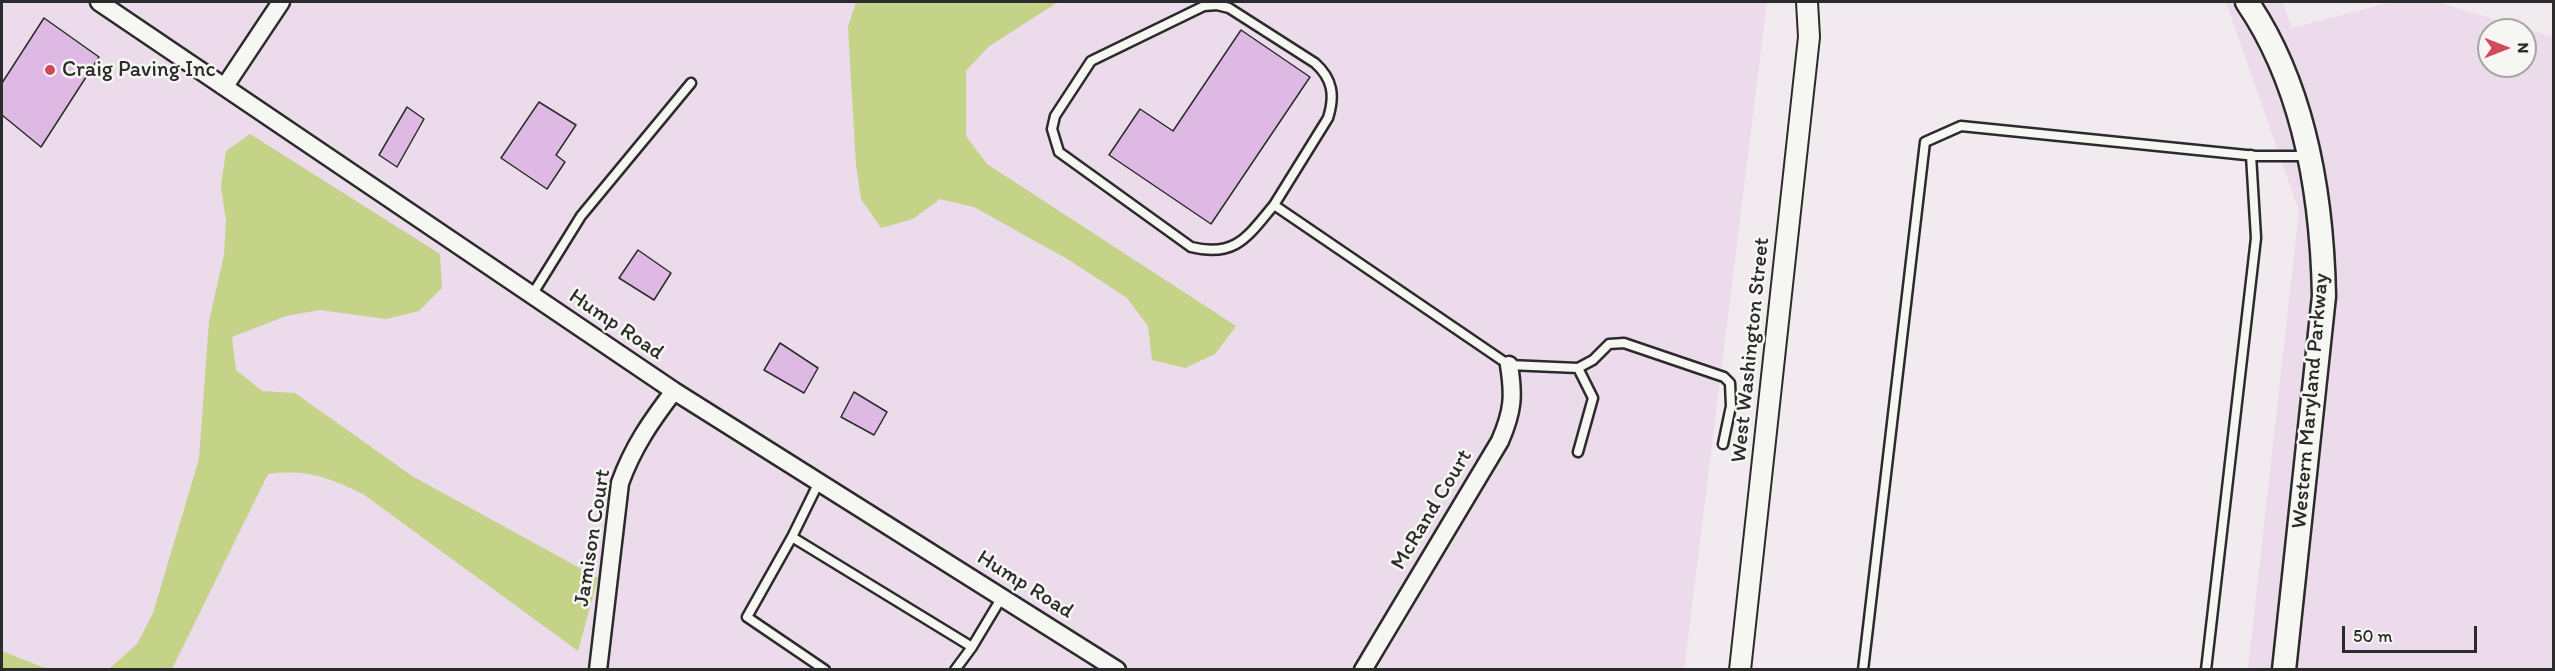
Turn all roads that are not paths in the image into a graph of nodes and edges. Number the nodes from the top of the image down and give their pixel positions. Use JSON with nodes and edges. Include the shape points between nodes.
{"nodes":[{"id":1,"x":99,"y":2,"type":"edge"},
{"id":2,"x":281,"y":2,"type":"edge"},
{"id":3,"x":1807,"y":2,"type":"edge"},
{"id":4,"x":1819,"y":2,"type":"edge"},
{"id":5,"x":2247,"y":2,"type":"edge"},
{"id":6,"x":1809,"y":37,"type":"junction"},
{"id":7,"x":691,"y":83,"type":"dead end"},
{"id":8,"x":225,"y":86,"type":"junction"},
{"id":9,"x":2252,"y":156,"type":"junction"},
{"id":10,"x":2310,"y":156,"type":"junction"},
{"id":11,"x":1274,"y":205,"type":"junction"},
{"id":12,"x":532,"y":295,"type":"junction"},
{"id":13,"x":1509,"y":365,"type":"junction"},
{"id":14,"x":1578,"y":368,"type":"junction"},
{"id":15,"x":674,"y":391,"type":"junction"},
{"id":16,"x":1723,"y":444,"type":"dead end"},
{"id":17,"x":1578,"y":452,"type":"dead end"},
{"id":18,"x":819,"y":482,"type":"junction"},
{"id":19,"x":792,"y":537,"type":"junction"},
{"id":20,"x":1002,"y":597,"type":"junction"},
{"id":21,"x":972,"y":647,"type":"junction"},
{"id":22,"x":598,"y":669,"type":"edge"},
{"id":23,"x":825,"y":669,"type":"edge"},
{"id":24,"x":955,"y":669,"type":"edge"},
{"id":25,"x":1117,"y":669,"type":"edge"},
{"id":26,"x":1363,"y":669,"type":"edge"},
{"id":27,"x":1740,"y":669,"type":"edge"},
{"id":28,"x":1863,"y":669,"type":"edge"},
{"id":29,"x":2206,"y":669,"type":"edge"},
{"id":30,"x":2284,"y":669,"type":"edge"}],
"edges":[{"from":1,"to":8,"type":"street","name":"Hump Road"},
{"from":2,"to":8,"type":"street"},
{"from":3,"to":6,"type":"street","name":"West Washington Street"},
{"from":4,"to":6,"type":"street","name":"West Washington Street"},
{"from":5,"to":10,"type":"main road","name":"Western Maryland Parkway","via":[[2274,47]]},
{"from":6,"to":27,"type":"street","name":"West Washington Street"},
{"from":7,"to":12,"type":"lane","via":[[581,216]]},
{"from":8,"to":12,"type":"street","name":"Hump Road"},
{"from":9,"to":10,"type":"lane"},
{"from":9,"to":28,"type":"lane","via":[[1960,126],[1925,142]]},
{"from":9,"to":29,"type":"lane","via":[[2256,238]]},
{"from":10,"to":30,"type":"main road","name":"Western Maryland Parkway","via":[[2323,244],[2324,296]]},
{"from":11,"to":11,"type":"lane","via":[[1328,118],[1333,103],[1331,87],[1315,63],[1228,8],[1204,6],[1090,61],[1055,116],[1052,129],[1059,152],[1191,247],[1208,251],[1228,249],[1247,238]]},
{"from":11,"to":13,"type":"lane"},
{"from":12,"to":15,"type":"street","name":"Hump Road"},
{"from":13,"to":14,"type":"lane"},
{"from":13,"to":26,"type":"street","name":"McRand Court","via":[[1514,394],[1510,418],[1500,441]]},
{"from":14,"to":16,"type":"lane","via":[[1610,344],[1624,343],[1724,377],[1730,383],[1731,406]]},
{"from":14,"to":17,"type":"lane","via":[[1593,398]]},
{"from":15,"to":18,"type":"street","name":"Hump Road"},
{"from":15,"to":22,"type":"street","name":"Jamison Court","via":[[636,445],[620,483]]},
{"from":18,"to":19,"type":"lane"},
{"from":18,"to":20,"type":"street","name":"Hump Road"},
{"from":19,"to":21,"type":"lane"},
{"from":19,"to":23,"type":"lane","via":[[747,617]]},
{"from":20,"to":21,"type":"lane"},
{"from":20,"to":25,"type":"street","name":"Hump Road"},
{"from":21,"to":24,"type":"lane"}]}
